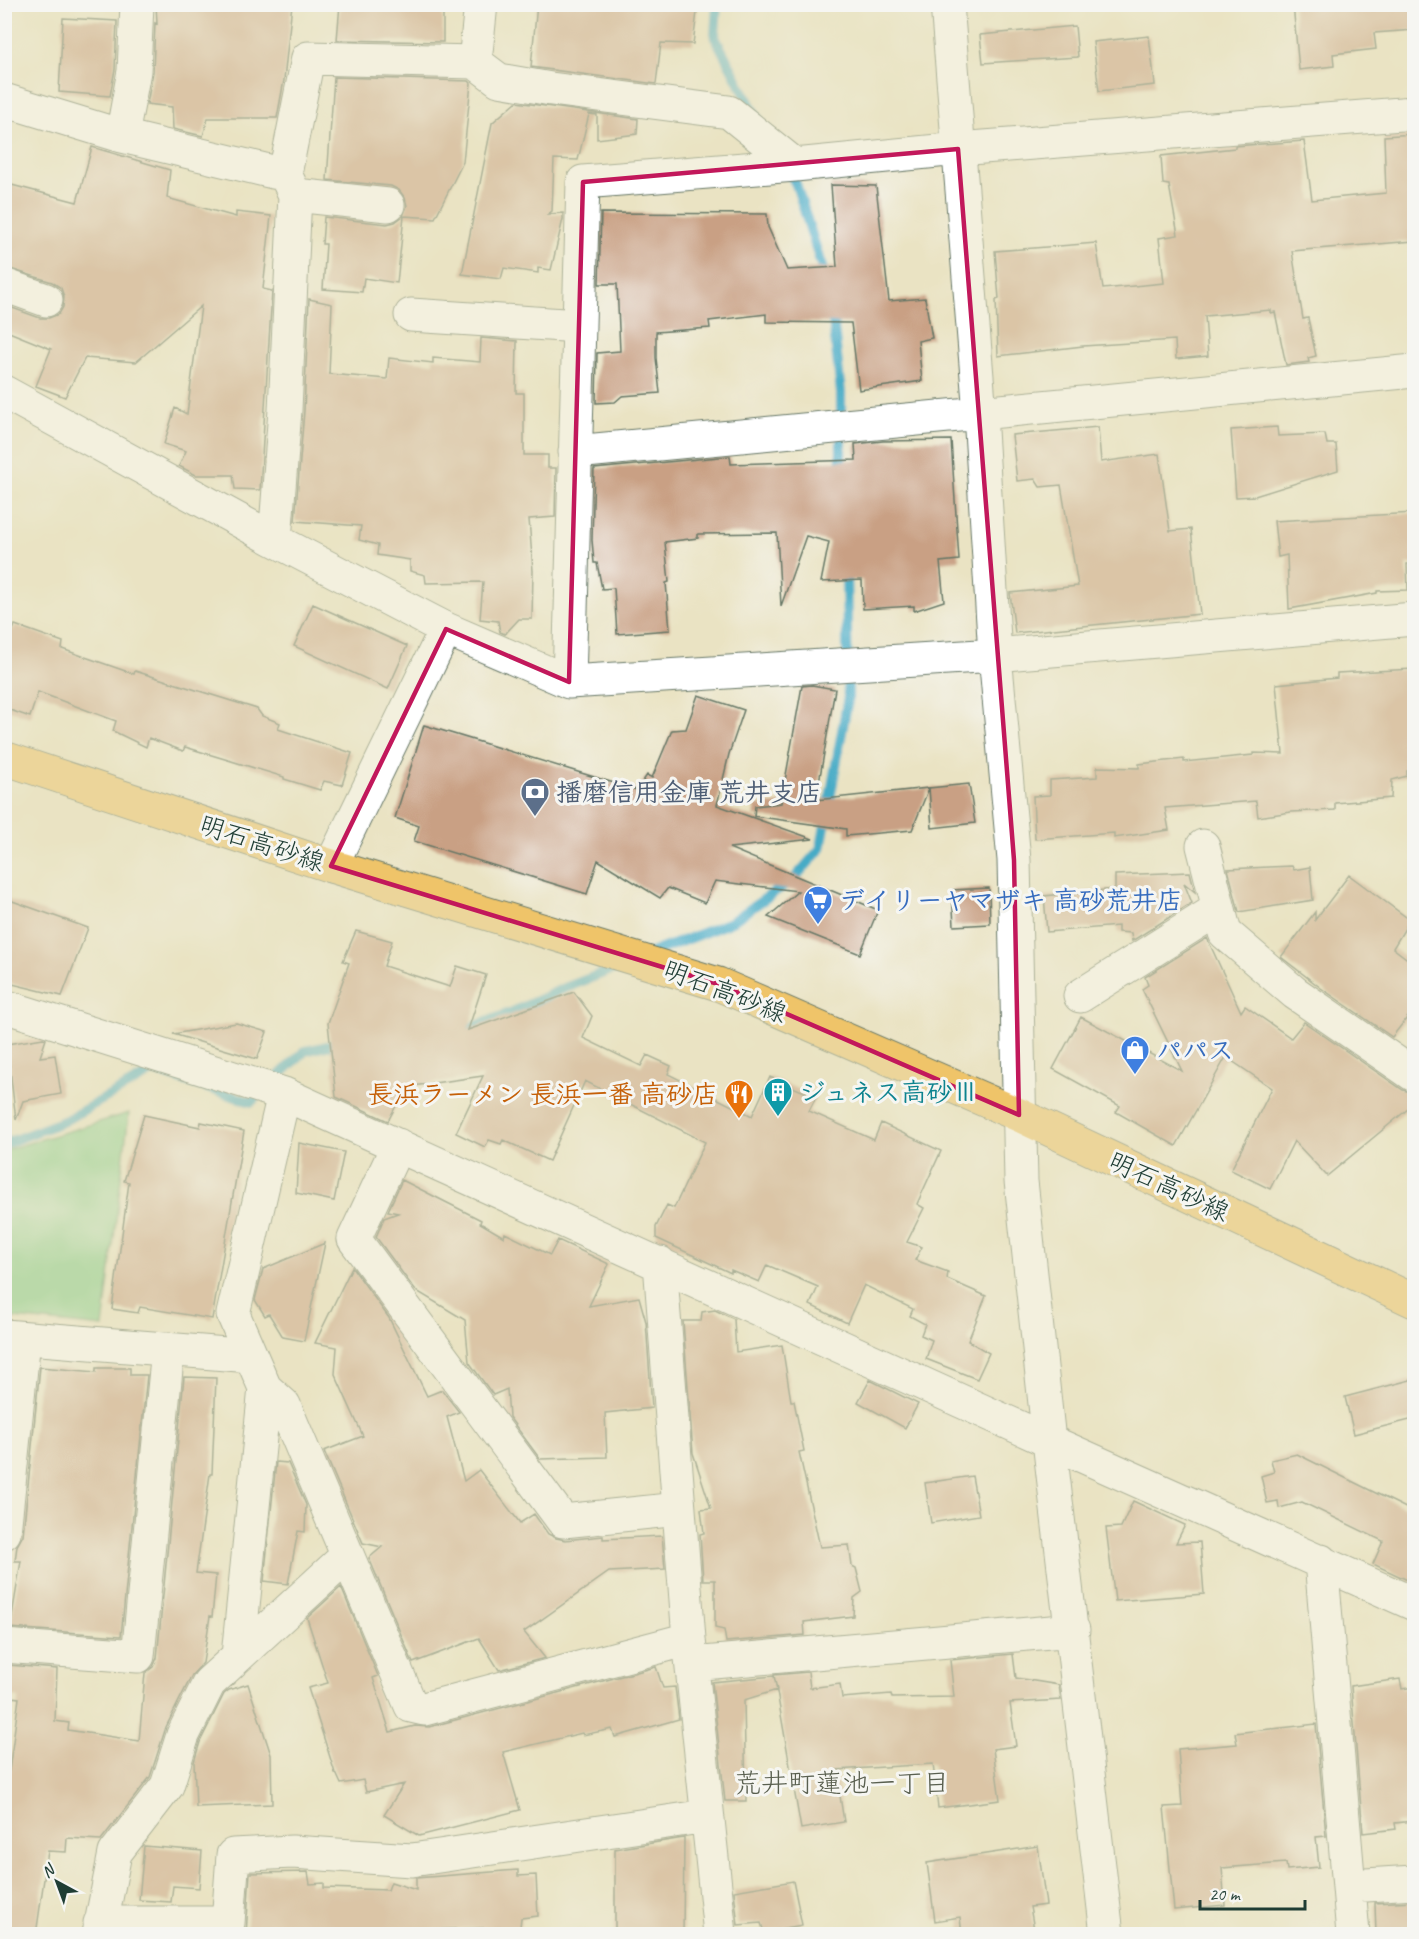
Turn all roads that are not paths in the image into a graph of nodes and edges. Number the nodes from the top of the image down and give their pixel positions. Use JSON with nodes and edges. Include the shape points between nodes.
{"nodes":[{"id":1,"x":137,"y":4,"type":"edge"},
{"id":2,"x":481,"y":4,"type":"edge"},
{"id":3,"x":947,"y":4,"type":"edge"},
{"id":4,"x":475,"y":62,"type":"junction"},
{"id":5,"x":4,"y":99,"type":"edge"},
{"id":6,"x":1414,"y":113,"type":"edge"},
{"id":7,"x":122,"y":136,"type":"junction"},
{"id":8,"x":958,"y":148,"type":"junction"},
{"id":9,"x":795,"y":165,"type":"junction"},
{"id":10,"x":290,"y":184,"type":"junction"},
{"id":11,"x":388,"y":205,"type":"dead end"},
{"id":12,"x":4,"y":285,"type":"edge"},
{"id":13,"x":46,"y":300,"type":"dead end"},
{"id":14,"x":411,"y":315,"type":"dead end"},
{"id":15,"x":579,"y":326,"type":"junction"},
{"id":16,"x":1414,"y":371,"type":"edge"},
{"id":17,"x":4,"y":392,"type":"edge"},
{"id":18,"x":980,"y":414,"type":"junction"},
{"id":19,"x":575,"y":452,"type":"junction"},
{"id":20,"x":275,"y":540,"type":"junction"},
{"id":21,"x":1414,"y":619,"type":"edge"},
{"id":22,"x":446,"y":629,"type":"junction"},
{"id":23,"x":995,"y":655,"type":"junction"},
{"id":24,"x":570,"y":682,"type":"junction"},
{"id":25,"x":4,"y":758,"type":"edge"},
{"id":26,"x":1203,"y":846,"type":"dead end"},
{"id":27,"x":331,"y":866,"type":"junction"},
{"id":28,"x":1218,"y":909,"type":"junction"},
{"id":29,"x":1080,"y":996,"type":"dead end"},
{"id":30,"x":4,"y":1006,"type":"edge"},
{"id":31,"x":1414,"y":1075,"type":"edge"},
{"id":32,"x":284,"y":1094,"type":"junction"},
{"id":33,"x":1019,"y":1115,"type":"junction"},
{"id":34,"x":398,"y":1145,"type":"junction"},
{"id":35,"x":660,"y":1263,"type":"junction"},
{"id":36,"x":1414,"y":1301,"type":"edge"},
{"id":37,"x":14,"y":1338,"type":"edge"},
{"id":38,"x":168,"y":1349,"type":"junction"},
{"id":39,"x":251,"y":1356,"type":"junction"},
{"id":40,"x":265,"y":1388,"type":"junction"},
{"id":41,"x":1049,"y":1442,"type":"junction"},
{"id":42,"x":679,"y":1509,"type":"junction"},
{"id":43,"x":4,"y":1533,"type":"edge"},
{"id":44,"x":347,"y":1556,"type":"junction"},
{"id":45,"x":1321,"y":1561,"type":"junction"},
{"id":46,"x":1414,"y":1604,"type":"edge"},
{"id":47,"x":1072,"y":1630,"type":"junction"},
{"id":48,"x":4,"y":1646,"type":"edge"},
{"id":49,"x":691,"y":1651,"type":"junction"},
{"id":50,"x":238,"y":1656,"type":"junction"},
{"id":51,"x":707,"y":1816,"type":"junction"},
{"id":52,"x":1414,"y":1882,"type":"edge"},
{"id":53,"x":1350,"y":1886,"type":"junction"},
{"id":54,"x":100,"y":1929,"type":"edge"},
{"id":55,"x":720,"y":1935,"type":"edge"},
{"id":56,"x":1107,"y":1935,"type":"edge"},
{"id":57,"x":1353,"y":1935,"type":"edge"}],
"edges":[{"from":1,"to":7,"type":"street","via":[[134,70]]},
{"from":2,"to":4,"type":"street"},
{"from":3,"to":8,"type":"street"},
{"from":4,"to":9,"type":"street","via":[[499,80],[509,82],[729,111]]},
{"from":4,"to":10,"type":"street","via":[[308,58]]},
{"from":5,"to":7,"type":"street"},
{"from":6,"to":8,"type":"street"},
{"from":7,"to":10,"type":"street","via":[[273,172]]},
{"from":8,"to":9,"type":"street"},
{"from":8,"to":18,"type":"street"},
{"from":9,"to":15,"type":"street","via":[[583,182]]},
{"from":10,"to":11,"type":"street"},
{"from":10,"to":20,"type":"street","via":[[285,411]]},
{"from":12,"to":13,"type":"street"},
{"from":14,"to":15,"type":"street"},
{"from":15,"to":19,"type":"street"},
{"from":16,"to":18,"type":"street"},
{"from":17,"to":20,"type":"street"},
{"from":18,"to":19,"type":"street"},
{"from":18,"to":23,"type":"street"},
{"from":19,"to":24,"type":"street"},
{"from":20,"to":22,"type":"street"},
{"from":21,"to":23,"type":"street"},
{"from":22,"to":24,"type":"street"},
{"from":22,"to":27,"type":"street"},
{"from":23,"to":24,"type":"street"},
{"from":23,"to":33,"type":"street","via":[[1014,860]]},
{"from":25,"to":27,"type":"main road","name":"明石高砂線"},
{"from":26,"to":28,"type":"street"},
{"from":27,"to":33,"type":"main road","name":"明石高砂線","via":[[718,984]]},
{"from":28,"to":29,"type":"street"},
{"from":28,"to":31,"type":"street","via":[[1225,933],[1295,993]]},
{"from":30,"to":32,"type":"street"},
{"from":32,"to":34,"type":"street"},
{"from":32,"to":39,"type":"street","via":[[233,1314]]},
{"from":33,"to":36,"type":"main road","name":"明石高砂線"},
{"from":33,"to":41,"type":"street","via":[[1022,1181]]},
{"from":34,"to":35,"type":"street"},
{"from":34,"to":42,"type":"street","via":[[354,1239],[563,1521]]},
{"from":35,"to":41,"type":"street"},
{"from":35,"to":42,"type":"street"},
{"from":37,"to":38,"type":"street"},
{"from":37,"to":43,"type":"street"},
{"from":38,"to":39,"type":"street"},
{"from":38,"to":48,"type":"street","via":[[138,1656]]},
{"from":39,"to":40,"type":"street"},
{"from":40,"to":44,"type":"street","via":[[284,1404]]},
{"from":40,"to":50,"type":"street"},
{"from":41,"to":45,"type":"street"},
{"from":41,"to":47,"type":"street"},
{"from":42,"to":49,"type":"street"},
{"from":44,"to":49,"type":"street","via":[[411,1706],[424,1709]]},
{"from":44,"to":50,"type":"street"},
{"from":45,"to":46,"type":"street"},
{"from":45,"to":53,"type":"street"},
{"from":47,"to":49,"type":"street"},
{"from":47,"to":56,"type":"street"},
{"from":49,"to":51,"type":"street"},
{"from":50,"to":54,"type":"street","via":[[209,1683],[183,1735],[167,1786],[116,1853]]},
{"from":51,"to":54,"type":"street","via":[[412,1860],[292,1852],[233,1855],[228,1923]]},
{"from":51,"to":55,"type":"street"},
{"from":52,"to":53,"type":"street"},
{"from":53,"to":57,"type":"street"}]}
